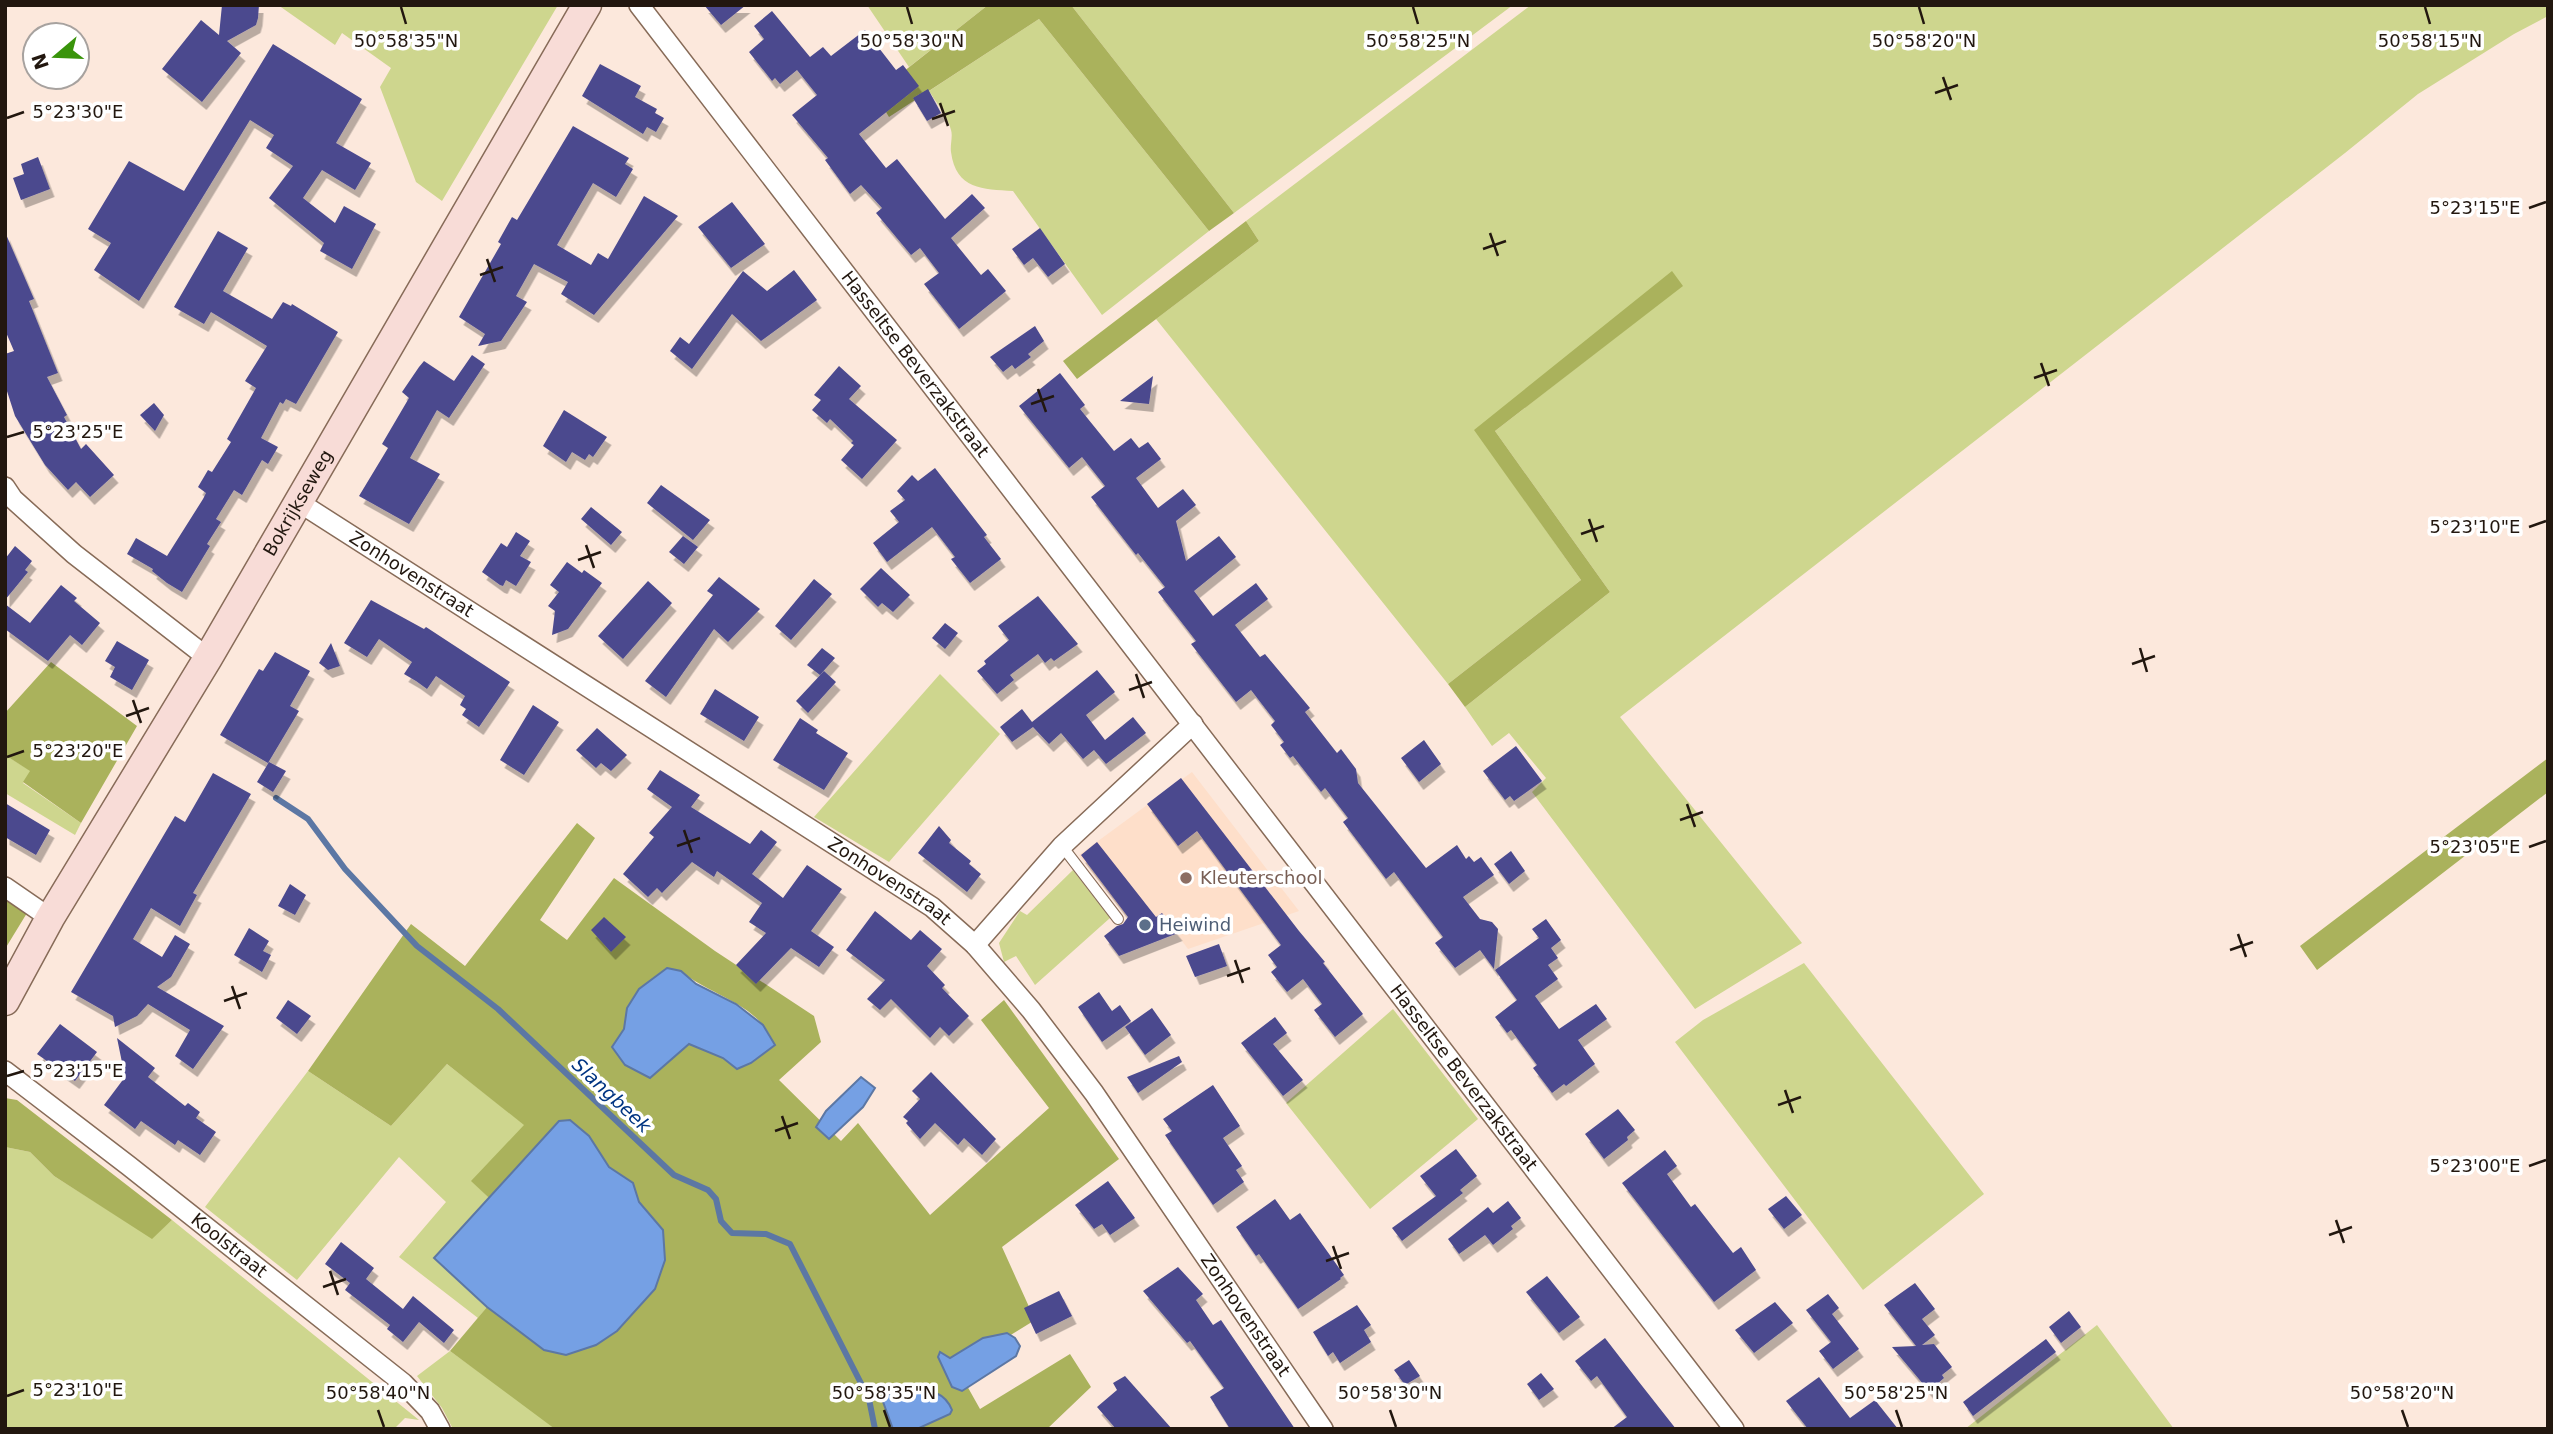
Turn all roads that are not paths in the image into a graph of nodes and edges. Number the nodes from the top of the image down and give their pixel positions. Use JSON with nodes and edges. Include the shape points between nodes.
{"nodes":[{"id":1,"x":587,"y":5,"type":"edge"},
{"id":2,"x":639,"y":5,"type":"edge"},
{"id":3,"x":5,"y":487,"type":"edge"},
{"id":4,"x":297,"y":501,"type":"junction"},
{"id":5,"x":208,"y":658,"type":"junction"},
{"id":6,"x":1193,"y":724,"type":"junction"},
{"id":7,"x":1062,"y":846,"type":"junction"},
{"id":8,"x":5,"y":887,"type":"edge"},
{"id":9,"x":50,"y":918,"type":"junction"},
{"id":10,"x":1118,"y":919,"type":"dead end"},
{"id":11,"x":975,"y":945,"type":"junction"},
{"id":12,"x":5,"y":1001,"type":"edge"},
{"id":13,"x":5,"y":1071,"type":"edge"},
{"id":14,"x":440,"y":1429,"type":"edge"},
{"id":15,"x":1323,"y":1429,"type":"edge"},
{"id":16,"x":1734,"y":1429,"type":"edge"}],
"edges":[{"from":1,"to":4,"type":"street","name":"Bokrijkseweg"},
{"from":2,"to":6,"type":"street","name":"Hasseltse Beverzakstraat"},
{"from":3,"to":5,"type":"street","via":[[74,554]]},
{"from":4,"to":5,"type":"street","name":"Bokrijkseweg"},
{"from":4,"to":11,"type":"street","name":"Zonhovenstraat","via":[[932,907]]},
{"from":5,"to":9,"type":"street","name":"Bokrijkseweg"},
{"from":6,"to":7,"type":"street"},
{"from":6,"to":16,"type":"street","name":"Hasseltse Beverzakstraat"},
{"from":7,"to":10,"type":"lane"},
{"from":7,"to":11,"type":"street"},
{"from":8,"to":9,"type":"street"},
{"from":9,"to":12,"type":"street","name":"Bokrijkseweg"},
{"from":11,"to":15,"type":"street","name":"Zonhovenstraat","via":[[1094,1093]]},
{"from":13,"to":14,"type":"street","name":"Koolstraat","via":[[402,1382],[430,1411]]}]}
